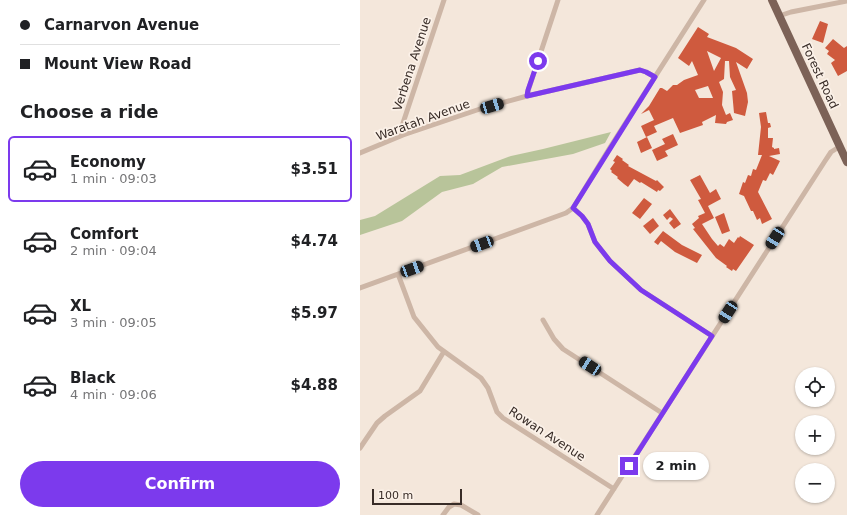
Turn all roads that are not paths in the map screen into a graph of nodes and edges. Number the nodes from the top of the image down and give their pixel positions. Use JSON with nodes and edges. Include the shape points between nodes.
{"nodes":[{"id":1,"x":444,"y":0,"type":"edge"},
{"id":2,"x":558,"y":0,"type":"edge"},
{"id":3,"x":704,"y":0,"type":"edge"},
{"id":4,"x":772,"y":0,"type":"edge"},
{"id":5,"x":847,"y":1,"type":"edge"},
{"id":6,"x":779,"y":16,"type":"junction"},
{"id":7,"x":655,"y":77,"type":"junction"},
{"id":8,"x":527,"y":96,"type":"junction"},
{"id":9,"x":403,"y":135,"type":"junction"},
{"id":10,"x":840,"y":147,"type":"junction"},
{"id":11,"x":360,"y":153,"type":"edge"},
{"id":12,"x":847,"y":162,"type":"edge"},
{"id":13,"x":573,"y":208,"type":"junction"},
{"id":14,"x":398,"y":274,"type":"junction"},
{"id":15,"x":360,"y":288,"type":"edge"},
{"id":16,"x":543,"y":320,"type":"dead end"},
{"id":17,"x":712,"y":336,"type":"junction"},
{"id":18,"x":443,"y":353,"type":"junction"},
{"id":19,"x":662,"y":413,"type":"junction"},
{"id":20,"x":360,"y":448,"type":"edge"},
{"id":21,"x":614,"y":489,"type":"junction"},
{"id":22,"x":444,"y":515,"type":"edge"},
{"id":23,"x":478,"y":515,"type":"edge"},
{"id":24,"x":597,"y":515,"type":"edge"}],
"edges":[{"from":1,"to":9,"type":"street","name":"Verbena Avenue","via":[[402,126]]},
{"from":2,"to":8,"type":"street"},
{"from":3,"to":7,"type":"street"},
{"from":4,"to":6,"type":"main road","name":"Forest Road"},
{"from":5,"to":6,"type":"street"},
{"from":6,"to":10,"type":"main road","name":"Forest Road"},
{"from":7,"to":8,"type":"street","name":"Waratah Avenue","via":[[640,70]]},
{"from":7,"to":13,"type":"street"},
{"from":8,"to":9,"type":"street","name":"Waratah Avenue"},
{"from":9,"to":11,"type":"street","name":"Waratah Avenue"},
{"from":10,"to":12,"type":"main road","name":"Forest Road"},
{"from":10,"to":17,"type":"street","via":[[831,152]]},
{"from":13,"to":14,"type":"street","via":[[566,213]]},
{"from":13,"to":17,"type":"street","via":[[588,224],[595,242],[610,261],[641,290]]},
{"from":14,"to":15,"type":"street"},
{"from":14,"to":18,"type":"street","name":"Rowan Avenue","via":[[414,317]]},
{"from":16,"to":19,"type":"street","via":[[554,339],[564,349]]},
{"from":17,"to":19,"type":"street"},
{"from":18,"to":20,"type":"street","via":[[420,391],[377,423]]},
{"from":18,"to":21,"type":"street","name":"Rowan Avenue","via":[[481,378],[488,388],[497,412],[503,418]]},
{"from":19,"to":21,"type":"street"},
{"from":21,"to":24,"type":"street"},
{"from":22,"to":23,"type":"street","via":[[454,504],[461,505]]}]}
